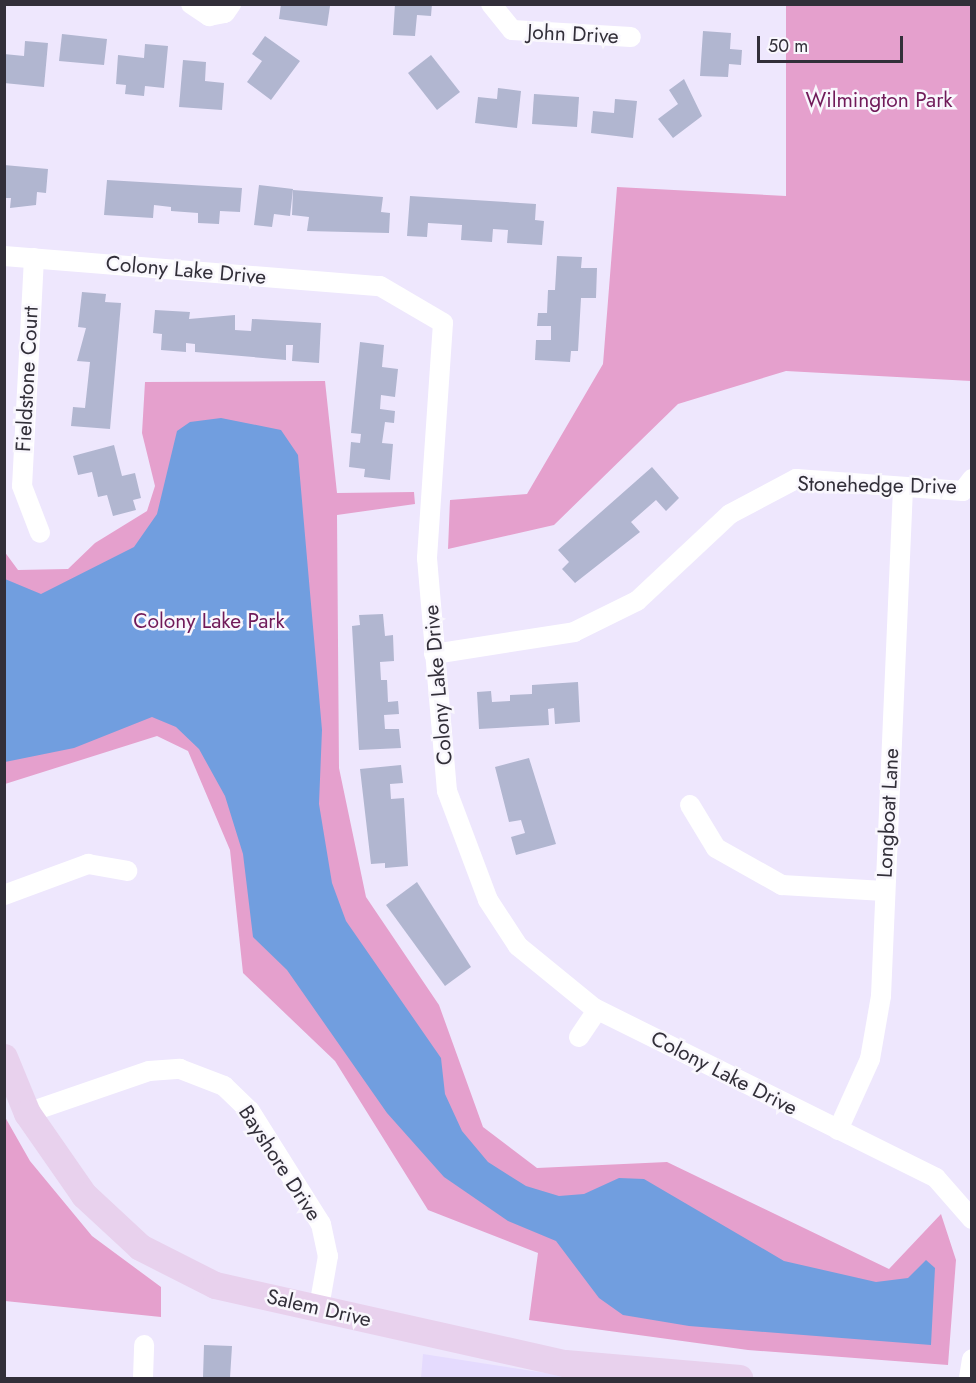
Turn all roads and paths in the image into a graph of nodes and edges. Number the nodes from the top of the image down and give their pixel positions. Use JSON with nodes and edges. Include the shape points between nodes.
{"nodes":[{"id":1,"x":190,"y":4,"type":"edge"},
{"id":2,"x":231,"y":4,"type":"edge"},
{"id":3,"x":491,"y":4,"type":"edge"},
{"id":4,"x":631,"y":37,"type":"dead end"},
{"id":5,"x":4,"y":256,"type":"edge"},
{"id":6,"x":34,"y":258,"type":"junction"},
{"id":7,"x":972,"y":479,"type":"edge"},
{"id":8,"x":903,"y":488,"type":"junction"},
{"id":9,"x":40,"y":533,"type":"dead end"},
{"id":10,"x":434,"y":654,"type":"junction"},
{"id":11,"x":690,"y":805,"type":"dead end"},
{"id":12,"x":127,"y":871,"type":"dead end"},
{"id":13,"x":884,"y":891,"type":"junction"},
{"id":14,"x":4,"y":895,"type":"edge"},
{"id":15,"x":597,"y":1010,"type":"junction"},
{"id":16,"x":579,"y":1037,"type":"dead end"},
{"id":17,"x":4,"y":1057,"type":"edge"},
{"id":18,"x":27,"y":1113,"type":"junction"},
{"id":19,"x":838,"y":1130,"type":"junction"},
{"id":20,"x":972,"y":1219,"type":"edge"},
{"id":21,"x":319,"y":1307,"type":"junction"},
{"id":22,"x":144,"y":1345,"type":"dead end"},
{"id":23,"x":972,"y":1359,"type":"edge"},
{"id":24,"x":143,"y":1378,"type":"edge"},
{"id":25,"x":739,"y":1378,"type":"edge"},
{"id":26,"x":969,"y":1378,"type":"edge"}],
"edges":[{"from":1,"to":2,"type":"street","via":[[209,16],[225,13]]},
{"from":3,"to":4,"type":"street","name":"John Drive","via":[[512,30]]},
{"from":5,"to":6,"type":"street","name":"Colony Lake Drive"},
{"from":6,"to":9,"type":"street","name":"Fieldstone Court","via":[[22,486]]},
{"from":6,"to":10,"type":"street","name":"Colony Lake Drive","via":[[380,286],[443,323],[427,558]]},
{"from":7,"to":8,"type":"street","name":"Stonehedge Drive","via":[[963,490]]},
{"from":8,"to":10,"type":"street","name":"Stonehedge Drive","via":[[796,478],[730,514],[637,601],[574,632]]},
{"from":8,"to":13,"type":"street","name":"Longboat Lane"},
{"from":10,"to":15,"type":"street","name":"Colony Lake Drive","via":[[447,791],[488,900],[518,946]]},
{"from":11,"to":13,"type":"street","via":[[716,848],[782,885]]},
{"from":12,"to":14,"type":"street","via":[[88,864]]},
{"from":13,"to":19,"type":"street","name":"Longboat Lane","via":[[881,996],[870,1059]]},
{"from":15,"to":16,"type":"street"},
{"from":15,"to":19,"type":"street","name":"Colony Lake Drive"},
{"from":17,"to":18,"type":"street","name":"Salem Drive"},
{"from":18,"to":21,"type":"street","name":"Salem Drive","via":[[84,1195],[140,1247],[215,1285]]},
{"from":18,"to":21,"type":"street","name":"Bayshore Drive","via":[[149,1071],[180,1069],[224,1086],[250,1111],[321,1224],[328,1256]]},
{"from":19,"to":20,"type":"street","name":"Colony Lake Drive","via":[[936,1178]]},
{"from":21,"to":25,"type":"street","name":"Salem Drive","via":[[565,1363]]},
{"from":22,"to":24,"type":"street"},
{"from":23,"to":26,"type":"street"}]}
